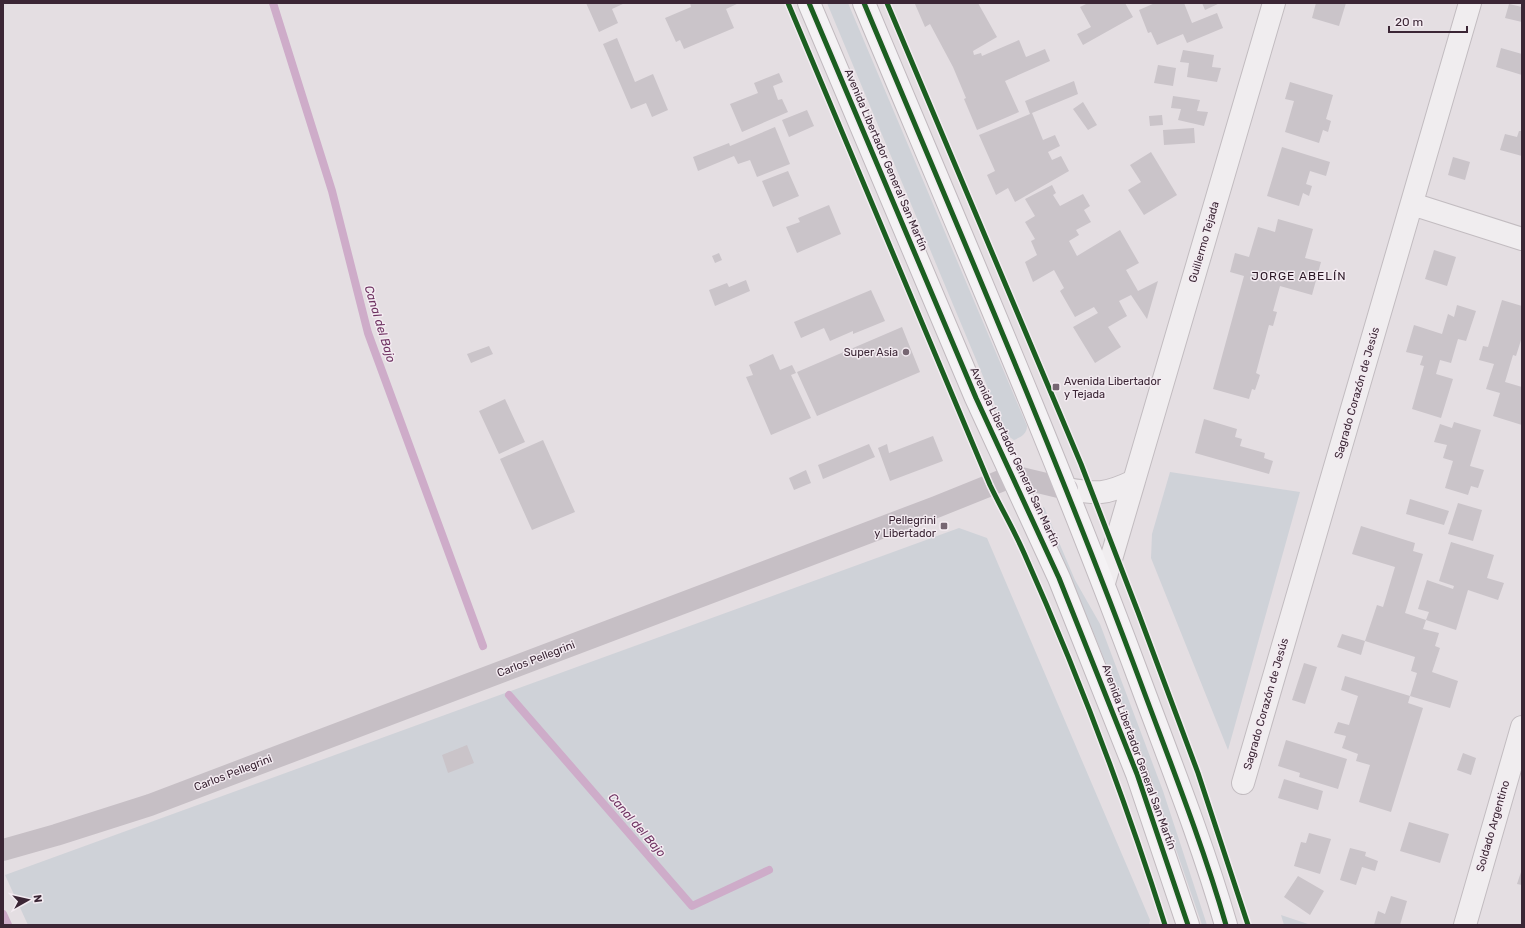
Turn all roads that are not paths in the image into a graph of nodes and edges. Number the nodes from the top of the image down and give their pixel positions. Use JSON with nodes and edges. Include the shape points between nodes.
{"nodes":[{"id":1,"x":809,"y":3,"type":"edge"},
{"id":2,"x":864,"y":3,"type":"edge"},
{"id":3,"x":1274,"y":3,"type":"edge"},
{"id":4,"x":1470,"y":3,"type":"edge"},
{"id":5,"x":1412,"y":204,"type":"junction"},
{"id":6,"x":1522,"y":239,"type":"edge"},
{"id":7,"x":1013,"y":476,"type":"junction"},
{"id":8,"x":1134,"y":481,"type":"junction"},
{"id":9,"x":1067,"y":489,"type":"junction"},
{"id":10,"x":1104,"y":583,"type":"junction"},
{"id":11,"x":1522,"y":727,"type":"edge"},
{"id":12,"x":1243,"y":783,"type":"dead end"},
{"id":13,"x":3,"y":850,"type":"edge"},
{"id":14,"x":1188,"y":925,"type":"edge"},
{"id":15,"x":1226,"y":925,"type":"edge"},
{"id":16,"x":1464,"y":925,"type":"edge"}],
"edges":[{"from":1,"to":7,"type":"main road","name":"Avenida Libertador General San Martín","via":[[976,398]]},
{"from":2,"to":9,"type":"main road"},
{"from":3,"to":8,"type":"street","name":"Guillermo Tejada"},
{"from":4,"to":5,"type":"street","name":"Sagrado Corazón de Jesús"},
{"from":5,"to":6,"type":"street"},
{"from":5,"to":12,"type":"street","name":"Sagrado Corazón de Jesús"},
{"from":7,"to":9,"type":"main road"},
{"from":7,"to":13,"type":"main road","name":"Carlos Pellegrini","via":[[150,805]]},
{"from":7,"to":14,"type":"main road","name":"Avenida Libertador General San Martín","via":[[1059,578],[1137,774]]},
{"from":8,"to":9,"type":"street","via":[[1119,488],[1093,494]]},
{"from":8,"to":10,"type":"street","name":"Guillermo Tejada"},
{"from":9,"to":10,"type":"main road"},
{"from":10,"to":15,"type":"main road","via":[[1197,833]]},
{"from":11,"to":16,"type":"street","name":"Soldado Argentino"}]}
